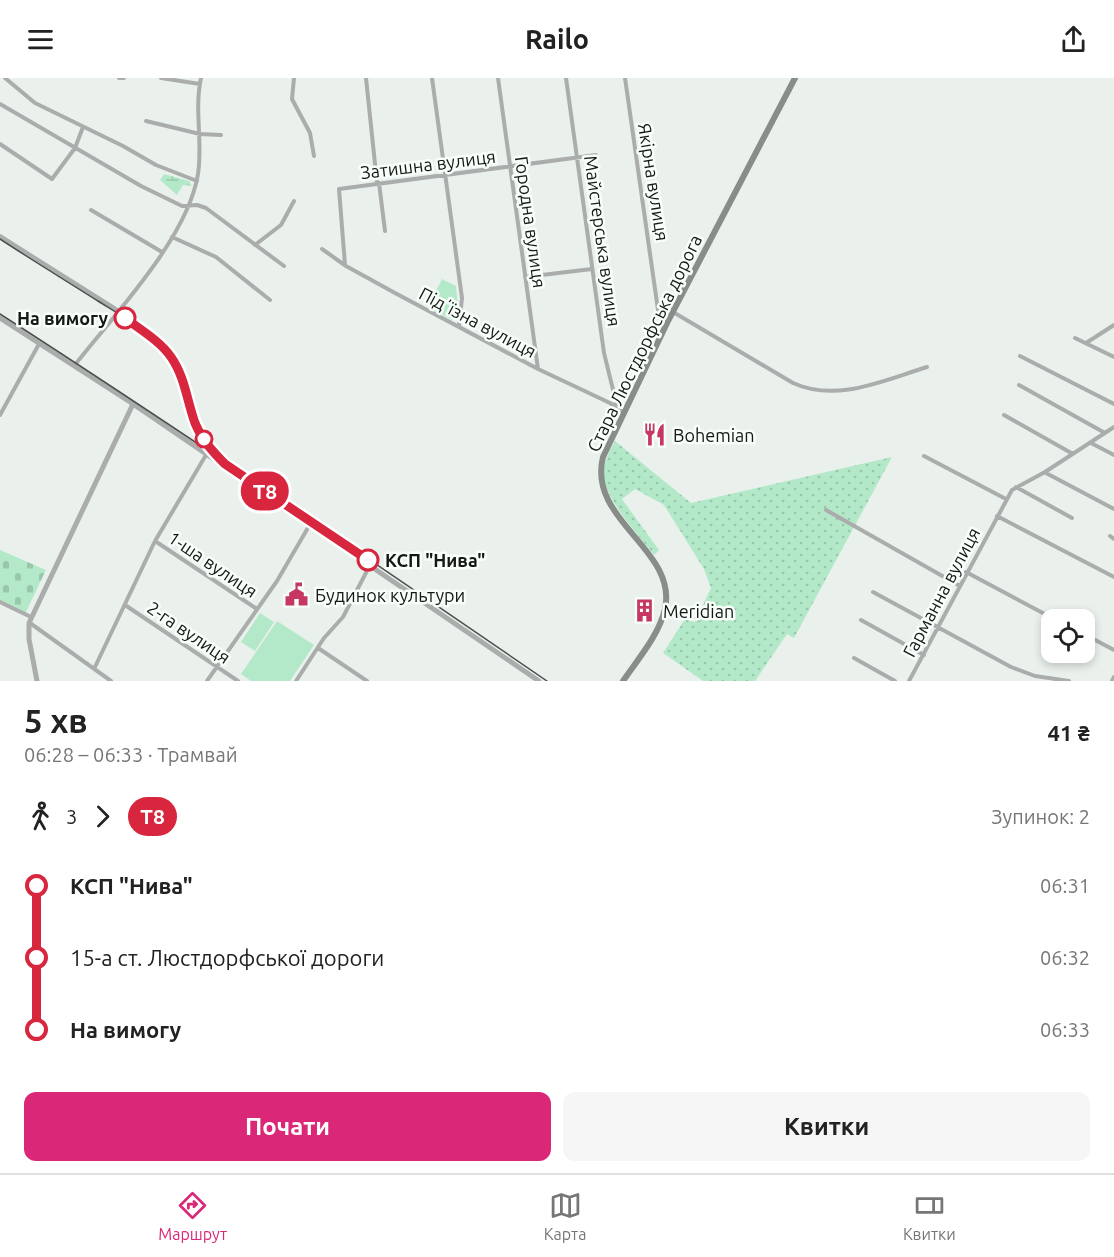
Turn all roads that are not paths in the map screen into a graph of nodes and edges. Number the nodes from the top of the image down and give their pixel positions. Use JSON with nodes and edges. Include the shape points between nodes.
{"nodes":[{"id":1,"x":5,"y":78,"type":"edge"},
{"id":2,"x":119,"y":78,"type":"edge"},
{"id":3,"x":124,"y":78,"type":"edge"},
{"id":4,"x":161,"y":78,"type":"edge"},
{"id":5,"x":201,"y":78,"type":"edge"},
{"id":6,"x":294,"y":78,"type":"edge"},
{"id":7,"x":366,"y":78,"type":"edge"},
{"id":8,"x":432,"y":78,"type":"edge"},
{"id":9,"x":498,"y":78,"type":"edge"},
{"id":10,"x":566,"y":78,"type":"edge"},
{"id":11,"x":625,"y":78,"type":"edge"},
{"id":12,"x":795,"y":78,"type":"edge"},
{"id":13,"x":200,"y":84,"type":"junction"},
{"id":14,"x":1,"y":105,"type":"edge"},
{"id":15,"x":146,"y":121,"type":"dead end"},
{"id":16,"x":83,"y":127,"type":"junction"},
{"id":17,"x":200,"y":134,"type":"junction"},
{"id":18,"x":221,"y":135,"type":"dead end"},
{"id":19,"x":0,"y":144,"type":"edge"},
{"id":20,"x":75,"y":148,"type":"junction"},
{"id":21,"x":596,"y":155,"type":"dead end"},
{"id":22,"x":314,"y":156,"type":"dead end"},
{"id":23,"x":578,"y":156,"type":"junction"},
{"id":24,"x":510,"y":168,"type":"junction"},
{"id":25,"x":445,"y":176,"type":"junction"},
{"id":26,"x":197,"y":181,"type":"junction"},
{"id":27,"x":378,"y":183,"type":"junction"},
{"id":28,"x":294,"y":201,"type":"dead end"},
{"id":29,"x":188,"y":206,"type":"junction"},
{"id":30,"x":91,"y":210,"type":"dead end"},
{"id":31,"x":385,"y":231,"type":"dead end"},
{"id":32,"x":0,"y":236,"type":"edge"},
{"id":33,"x":172,"y":237,"type":"junction"},
{"id":34,"x":255,"y":245,"type":"junction"},
{"id":35,"x":322,"y":249,"type":"dead end"},
{"id":36,"x":162,"y":252,"type":"junction"},
{"id":37,"x":345,"y":266,"type":"junction"},
{"id":38,"x":284,"y":267,"type":"dead end"},
{"id":39,"x":592,"y":269,"type":"junction"},
{"id":40,"x":525,"y":277,"type":"junction"},
{"id":41,"x":270,"y":300,"type":"dead end"},
{"id":42,"x":119,"y":310,"type":"junction"},
{"id":43,"x":673,"y":312,"type":"junction"},
{"id":44,"x":0,"y":318,"type":"edge"},
{"id":45,"x":668,"y":321,"type":"junction"},
{"id":46,"x":1114,"y":325,"type":"edge"},
{"id":47,"x":459,"y":326,"type":"junction"},
{"id":48,"x":1075,"y":338,"type":"dead end"},
{"id":49,"x":1086,"y":343,"type":"junction"},
{"id":50,"x":39,"y":344,"type":"junction"},
{"id":51,"x":1020,"y":356,"type":"dead end"},
{"id":52,"x":1114,"y":357,"type":"edge"},
{"id":53,"x":74,"y":366,"type":"junction"},
{"id":54,"x":927,"y":368,"type":"dead end"},
{"id":55,"x":538,"y":369,"type":"junction"},
{"id":56,"x":1018,"y":385,"type":"dead end"},
{"id":57,"x":133,"y":404,"type":"junction"},
{"id":58,"x":1114,"y":404,"type":"edge"},
{"id":59,"x":617,"y":406,"type":"junction"},
{"id":60,"x":623,"y":412,"type":"junction"},
{"id":61,"x":1004,"y":414,"type":"dead end"},
{"id":62,"x":0,"y":415,"type":"edge"},
{"id":63,"x":1114,"y":427,"type":"edge"},
{"id":64,"x":1105,"y":433,"type":"junction"},
{"id":65,"x":1091,"y":443,"type":"junction"},
{"id":66,"x":1073,"y":454,"type":"junction"},
{"id":67,"x":206,"y":455,"type":"junction"},
{"id":68,"x":1114,"y":455,"type":"edge"},
{"id":69,"x":924,"y":456,"type":"dead end"},
{"id":70,"x":1045,"y":472,"type":"junction"},
{"id":71,"x":1016,"y":487,"type":"junction"},
{"id":72,"x":1006,"y":499,"type":"junction"},
{"id":73,"x":1114,"y":509,"type":"edge"},
{"id":74,"x":826,"y":510,"type":"dead end"},
{"id":75,"x":997,"y":516,"type":"junction"},
{"id":76,"x":1072,"y":518,"type":"dead end"},
{"id":77,"x":309,"y":526,"type":"junction"},
{"id":78,"x":155,"y":541,"type":"junction"},
{"id":79,"x":369,"y":567,"type":"junction"},
{"id":80,"x":966,"y":572,"type":"junction"},
{"id":81,"x":1114,"y":577,"type":"edge"},
{"id":82,"x":960,"y":586,"type":"junction"},
{"id":83,"x":873,"y":592,"type":"dead end"},
{"id":84,"x":0,"y":602,"type":"edge"},
{"id":85,"x":125,"y":605,"type":"junction"},
{"id":86,"x":257,"y":609,"type":"junction"},
{"id":87,"x":1041,"y":612,"type":"edge"},
{"id":88,"x":30,"y":620,"type":"junction"},
{"id":89,"x":861,"y":620,"type":"dead end"},
{"id":90,"x":939,"y":627,"type":"junction"},
{"id":91,"x":1095,"y":640,"type":"edge"},
{"id":92,"x":318,"y":648,"type":"junction"},
{"id":93,"x":1114,"y":650,"type":"edge"},
{"id":94,"x":924,"y":655,"type":"junction"},
{"id":95,"x":854,"y":658,"type":"dead end"},
{"id":96,"x":217,"y":666,"type":"junction"},
{"id":97,"x":94,"y":669,"type":"junction"},
{"id":98,"x":1114,"y":677,"type":"edge"},
{"id":99,"x":37,"y":681,"type":"edge"},
{"id":100,"x":111,"y":681,"type":"edge"},
{"id":101,"x":207,"y":681,"type":"edge"},
{"id":102,"x":238,"y":681,"type":"edge"},
{"id":103,"x":296,"y":681,"type":"edge"},
{"id":104,"x":367,"y":681,"type":"edge"},
{"id":105,"x":539,"y":681,"type":"edge"},
{"id":106,"x":623,"y":681,"type":"edge"},
{"id":107,"x":895,"y":681,"type":"edge"},
{"id":108,"x":909,"y":681,"type":"edge"},
{"id":109,"x":1069,"y":681,"type":"edge"},
{"id":110,"x":1112,"y":681,"type":"edge"}],
"edges":[{"from":1,"to":16,"type":"street","via":[[35,103]]},
{"from":2,"to":3,"type":"street"},
{"from":4,"to":13,"type":"street"},
{"from":5,"to":13,"type":"street"},
{"from":6,"to":22,"type":"street","via":[[292,99],[310,133]]},
{"from":7,"to":27,"type":"street"},
{"from":8,"to":25,"type":"street"},
{"from":9,"to":24,"type":"street","name":"Городна вулиця"},
{"from":10,"to":23,"type":"street","name":"Майстерська вулиця"},
{"from":11,"to":45,"type":"street","name":"Якірна вулиця","via":[[658,310]]},
{"from":12,"to":43,"type":"main road","name":"Стара Люстдорфська дорога"},
{"from":13,"to":17,"type":"street"},
{"from":14,"to":20,"type":"street"},
{"from":15,"to":17,"type":"street"},
{"from":16,"to":20,"type":"street"},
{"from":16,"to":26,"type":"street","via":[[156,165]]},
{"from":17,"to":18,"type":"street"},
{"from":17,"to":26,"type":"street"},
{"from":19,"to":20,"type":"street","via":[[50,178],[54,178]]},
{"from":20,"to":29,"type":"street","via":[[124,178]]},
{"from":21,"to":23,"type":"street","name":"Затишна вулиця"},
{"from":23,"to":24,"type":"street","name":"Затишна вулиця"},
{"from":23,"to":39,"type":"street","name":"Майстерська вулиця"},
{"from":24,"to":25,"type":"street","name":"Затишна вулиця"},
{"from":24,"to":40,"type":"street","name":"Городна вулиця"},
{"from":25,"to":27,"type":"street","name":"Затишна вулиця"},
{"from":25,"to":47,"type":"street","via":[[462,298]]},
{"from":26,"to":29,"type":"street"},
{"from":27,"to":31,"type":"street"},
{"from":27,"to":37,"type":"street","name":"Затишна вулиця","via":[[339,190]]},
{"from":28,"to":34,"type":"street","via":[[281,225]]},
{"from":29,"to":33,"type":"street"},
{"from":29,"to":34,"type":"street","via":[[206,208]]},
{"from":30,"to":36,"type":"street"},
{"from":32,"to":42,"type":"street"},
{"from":33,"to":36,"type":"street"},
{"from":33,"to":41,"type":"street","via":[[216,257]]},
{"from":34,"to":38,"type":"street"},
{"from":35,"to":37,"type":"street","name":"Підʼїзна вулиця"},
{"from":36,"to":42,"type":"street"},
{"from":37,"to":47,"type":"street","name":"Підʼїзна вулиця"},
{"from":39,"to":40,"type":"street"},
{"from":39,"to":59,"type":"street","name":"Майстерська вулиця","via":[[604,353]]},
{"from":40,"to":55,"type":"street","name":"Городна вулиця"},
{"from":42,"to":53,"type":"street"},
{"from":42,"to":67,"type":"street","via":[[160,338],[177,359],[188,385]]},
{"from":43,"to":45,"type":"main road","name":"Стара Люстдорфська дорога"},
{"from":43,"to":54,"type":"street","via":[[793,383],[813,390],[847,391]]},
{"from":44,"to":50,"type":"street"},
{"from":45,"to":60,"type":"main road","name":"Стара Люстдорфська дорога"},
{"from":46,"to":49,"type":"street"},
{"from":47,"to":55,"type":"street","name":"Підʼїзна вулиця"},
{"from":48,"to":49,"type":"street"},
{"from":49,"to":52,"type":"street"},
{"from":50,"to":53,"type":"street"},
{"from":50,"to":62,"type":"street"},
{"from":51,"to":58,"type":"street"},
{"from":53,"to":57,"type":"street"},
{"from":55,"to":59,"type":"street","name":"Підʼїзна вулиця"},
{"from":56,"to":64,"type":"street"},
{"from":57,"to":67,"type":"street"},
{"from":57,"to":88,"type":"street"},
{"from":59,"to":60,"type":"street","name":"Підʼїзна вулиця"},
{"from":60,"to":106,"type":"main road","name":"Стара Люстдорфська дорога","via":[[603,457],[602,488],[657,568],[665,584],[666,601],[657,629]]},
{"from":61,"to":66,"type":"street"},
{"from":63,"to":64,"type":"street"},
{"from":64,"to":65,"type":"street"},
{"from":65,"to":66,"type":"street"},
{"from":65,"to":68,"type":"street"},
{"from":66,"to":70,"type":"street"},
{"from":67,"to":77,"type":"street"},
{"from":67,"to":78,"type":"street"},
{"from":69,"to":72,"type":"street"},
{"from":70,"to":71,"type":"street"},
{"from":70,"to":73,"type":"street"},
{"from":71,"to":72,"type":"street","name":"Гарманна вулиця"},
{"from":71,"to":76,"type":"street"},
{"from":72,"to":75,"type":"street","name":"Гарманна вулиця"},
{"from":74,"to":82,"type":"street"},
{"from":75,"to":80,"type":"street","name":"Гарманна вулиця"},
{"from":75,"to":81,"type":"street"},
{"from":77,"to":79,"type":"street"},
{"from":77,"to":86,"type":"street"},
{"from":78,"to":85,"type":"street"},
{"from":78,"to":86,"type":"street","name":"1-ша вулиця"},
{"from":79,"to":92,"type":"street","via":[[346,612]]},
{"from":79,"to":105,"type":"street"},
{"from":80,"to":82,"type":"street","name":"Гарманна вулиця"},
{"from":80,"to":87,"type":"street"},
{"from":82,"to":90,"type":"street","name":"Гарманна вулиця"},
{"from":83,"to":90,"type":"street"},
{"from":84,"to":88,"type":"street"},
{"from":85,"to":96,"type":"street","name":"2-га вулиця"},
{"from":85,"to":97,"type":"street"},
{"from":86,"to":96,"type":"street"},
{"from":88,"to":97,"type":"street"},
{"from":88,"to":99,"type":"street","via":[[29,639]]},
{"from":89,"to":94,"type":"street"},
{"from":90,"to":94,"type":"street","name":"Гарманна вулиця"},
{"from":90,"to":109,"type":"street","via":[[1035,676]]},
{"from":91,"to":93,"type":"street"},
{"from":92,"to":103,"type":"street"},
{"from":92,"to":104,"type":"street"},
{"from":94,"to":108,"type":"street","name":"Гарманна вулиця"},
{"from":95,"to":107,"type":"street"},
{"from":96,"to":101,"type":"street"},
{"from":96,"to":102,"type":"street","name":"2-га вулиця"},
{"from":97,"to":100,"type":"street"},
{"from":98,"to":110,"type":"street"}]}
